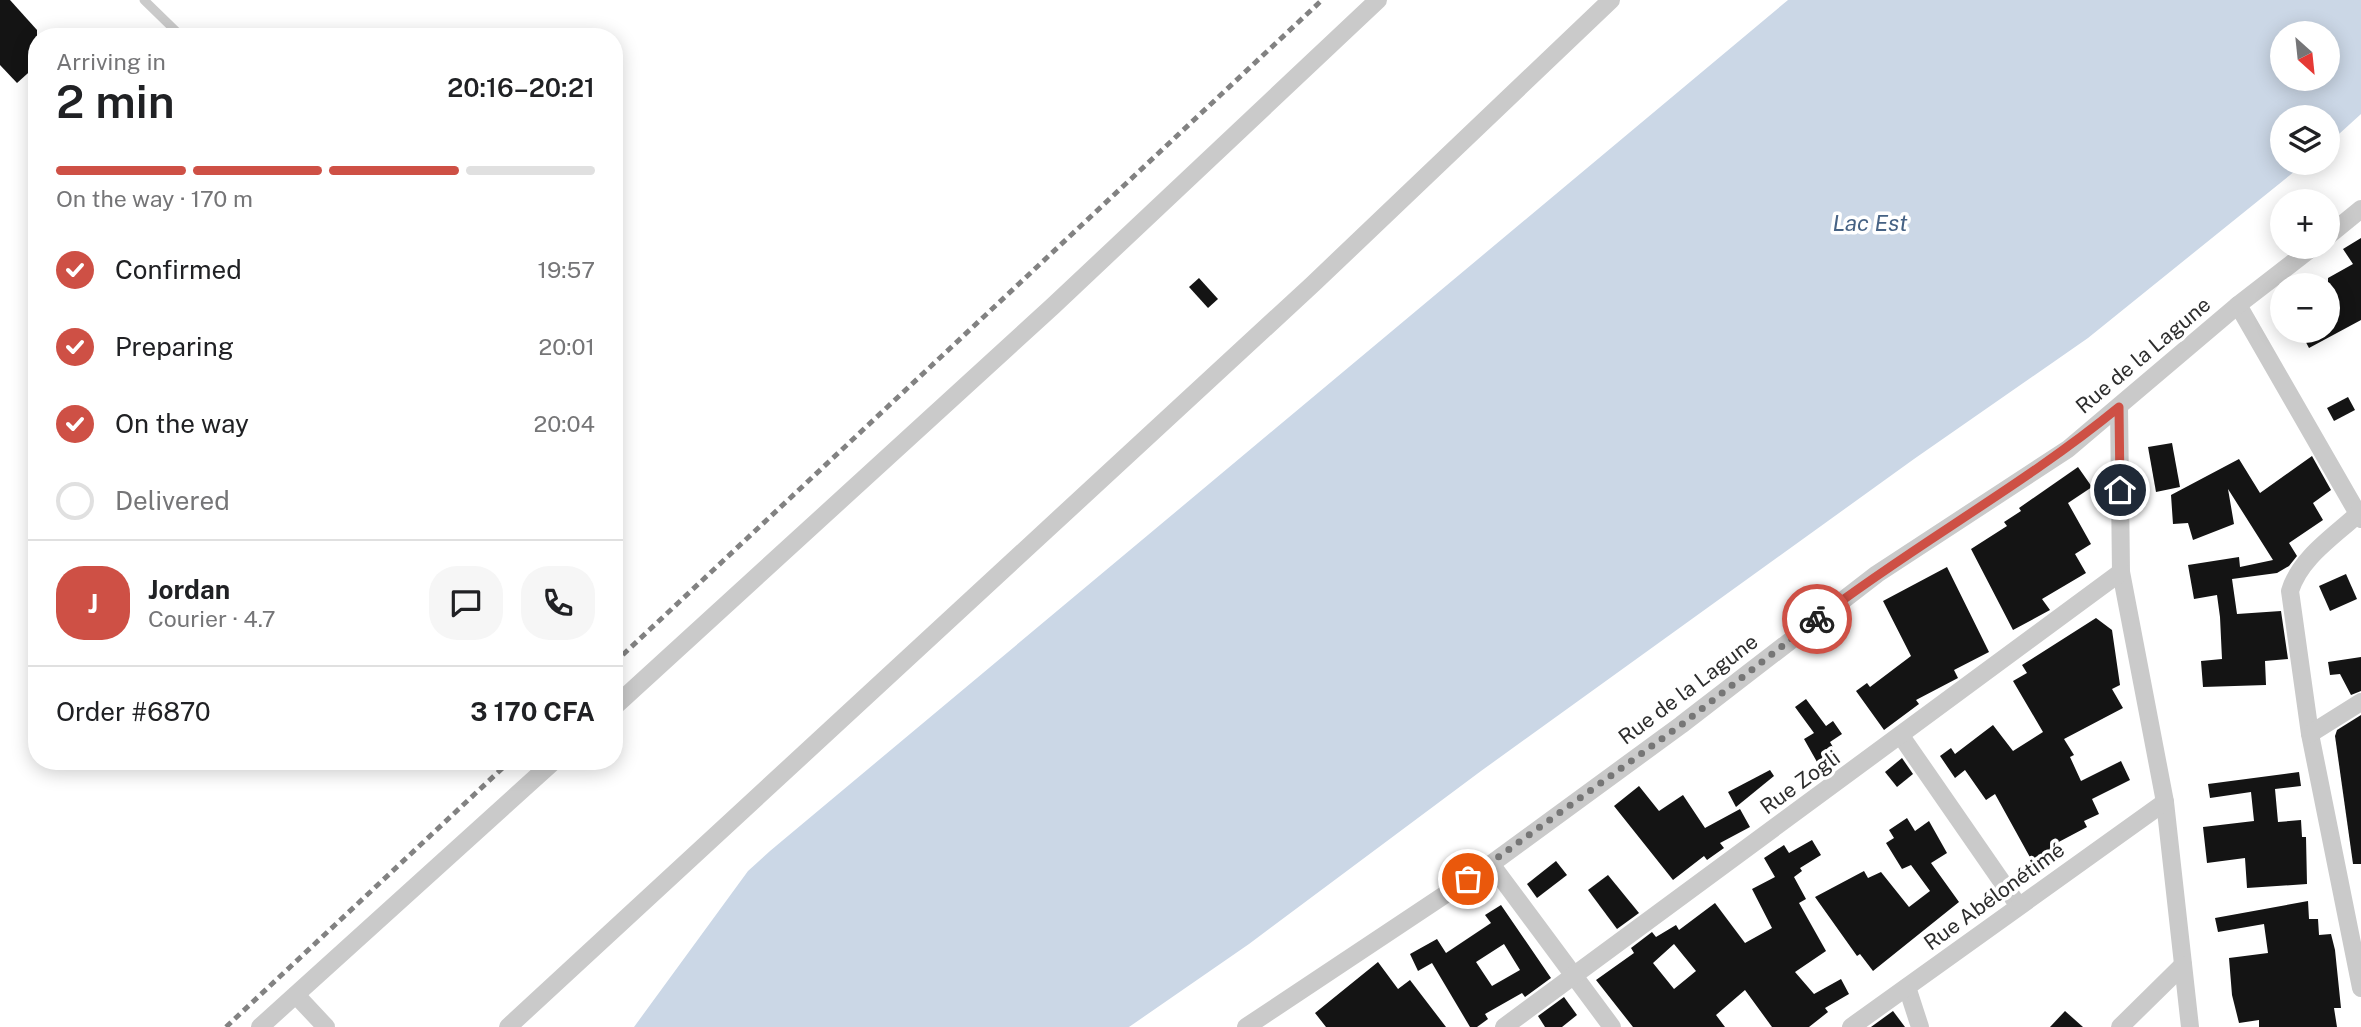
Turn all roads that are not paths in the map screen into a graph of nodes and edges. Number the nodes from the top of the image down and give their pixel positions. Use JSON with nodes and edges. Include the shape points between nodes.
{"nodes":[{"id":1,"x":144,"y":0,"type":"edge"},
{"id":2,"x":1378,"y":0,"type":"edge"},
{"id":3,"x":1611,"y":0,"type":"edge"},
{"id":4,"x":173,"y":28,"type":"edge"},
{"id":5,"x":2361,"y":209,"type":"edge"},
{"id":6,"x":2340,"y":226,"type":"edge"},
{"id":7,"x":2297,"y":259,"type":"edge"},
{"id":8,"x":2238,"y":305,"type":"junction"},
{"id":9,"x":2119,"y":407,"type":"junction"},
{"id":10,"x":2360,"y":517,"type":"edge"},
{"id":11,"x":2121,"y":572,"type":"junction"},
{"id":12,"x":623,"y":699,"type":"edge"},
{"id":13,"x":2361,"y":702,"type":"edge"},
{"id":14,"x":2310,"y":734,"type":"junction"},
{"id":15,"x":1901,"y":736,"type":"junction"},
{"id":16,"x":544,"y":770,"type":"edge"},
{"id":17,"x":2165,"y":803,"type":"junction"},
{"id":18,"x":1491,"y":864,"type":"junction"},
{"id":19,"x":2018,"y":905,"type":"junction"},
{"id":20,"x":2183,"y":965,"type":"junction"},
{"id":21,"x":1575,"y":975,"type":"junction"},
{"id":22,"x":1907,"y":987,"type":"junction"},
{"id":23,"x":2361,"y":988,"type":"edge"},
{"id":24,"x":296,"y":995,"type":"junction"},
{"id":25,"x":260,"y":1027,"type":"edge"},
{"id":26,"x":326,"y":1027,"type":"edge"},
{"id":27,"x":508,"y":1027,"type":"edge"},
{"id":28,"x":1246,"y":1027,"type":"edge"},
{"id":29,"x":1504,"y":1027,"type":"edge"},
{"id":30,"x":1612,"y":1027,"type":"edge"},
{"id":31,"x":1851,"y":1027,"type":"edge"},
{"id":32,"x":1920,"y":1027,"type":"edge"},
{"id":33,"x":2120,"y":1027,"type":"edge"},
{"id":34,"x":2190,"y":1027,"type":"edge"}],
"edges":[{"from":1,"to":4,"type":"lane"},
{"from":2,"to":12,"type":"street","via":[[1053,306]]},
{"from":3,"to":27,"type":"street","via":[[1313,284]]},
{"from":5,"to":6,"type":"street"},
{"from":7,"to":8,"type":"street","name":"Rue de la Lagune"},
{"from":8,"to":9,"type":"street","name":"Rue de la Lagune"},
{"from":8,"to":10,"type":"street"},
{"from":9,"to":11,"type":"street"},
{"from":9,"to":18,"type":"street","name":"Rue de la Lagune","via":[[2068,449],[1877,574]]},
{"from":10,"to":14,"type":"street","via":[[2304,563],[2290,591]]},
{"from":11,"to":15,"type":"street","name":"Rue Zogli"},
{"from":11,"to":17,"type":"street"},
{"from":13,"to":14,"type":"street"},
{"from":14,"to":23,"type":"street"},
{"from":15,"to":19,"type":"street"},
{"from":15,"to":21,"type":"street","name":"Rue Zogli"},
{"from":16,"to":24,"type":"street"},
{"from":17,"to":19,"type":"street","name":"Rue Abélonétimé"},
{"from":17,"to":20,"type":"street"},
{"from":18,"to":21,"type":"street"},
{"from":18,"to":28,"type":"street","name":"Rue de la Lagune"},
{"from":19,"to":22,"type":"street","name":"Rue Abélonétimé"},
{"from":20,"to":33,"type":"street"},
{"from":20,"to":34,"type":"street"},
{"from":21,"to":29,"type":"street","name":"Rue Zogli"},
{"from":21,"to":30,"type":"street"},
{"from":22,"to":31,"type":"street","name":"Rue Abélonétimé"},
{"from":22,"to":32,"type":"street"},
{"from":24,"to":25,"type":"street"},
{"from":24,"to":26,"type":"street"}]}
